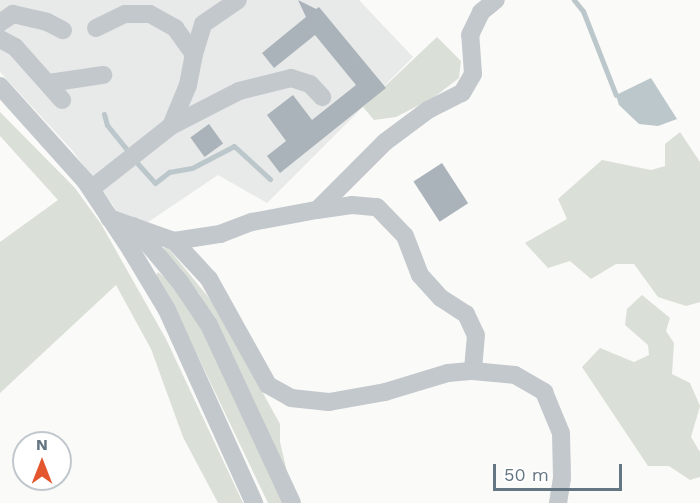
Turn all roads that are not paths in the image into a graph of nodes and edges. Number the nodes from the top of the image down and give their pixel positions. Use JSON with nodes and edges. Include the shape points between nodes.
{"nodes":[{"id":1,"x":238,"y":0,"type":"edge"},
{"id":2,"x":496,"y":0,"type":"edge"},
{"id":3,"x":217,"y":5,"type":"edge"},
{"id":4,"x":0,"y":23,"type":"edge"},
{"id":5,"x":96,"y":28,"type":"dead end"},
{"id":6,"x":63,"y":30,"type":"dead end"},
{"id":7,"x":0,"y":39,"type":"edge"},
{"id":8,"x":194,"y":54,"type":"junction"},
{"id":9,"x":103,"y":75,"type":"dead end"},
{"id":10,"x":49,"y":83,"type":"junction"},
{"id":11,"x":0,"y":86,"type":"edge"},
{"id":12,"x":322,"y":97,"type":"dead end"},
{"id":13,"x":62,"y":100,"type":"dead end"},
{"id":14,"x":171,"y":126,"type":"junction"},
{"id":15,"x":91,"y":189,"type":"junction"},
{"id":16,"x":317,"y":210,"type":"junction"},
{"id":17,"x":110,"y":218,"type":"junction"},
{"id":18,"x":131,"y":225,"type":"junction"},
{"id":19,"x":174,"y":241,"type":"junction"},
{"id":20,"x":473,"y":371,"type":"junction"},
{"id":21,"x":254,"y":503,"type":"edge"},
{"id":22,"x":291,"y":503,"type":"edge"},
{"id":23,"x":558,"y":503,"type":"edge"}],
"edges":[{"from":1,"to":3,"type":"street"},
{"from":2,"to":16,"type":"street","via":[[481,12],[470,35],[473,74],[462,93],[428,110],[385,142]]},
{"from":3,"to":8,"type":"street","via":[[203,24]]},
{"from":4,"to":6,"type":"street","via":[[13,14]]},
{"from":5,"to":8,"type":"street","via":[[125,14],[150,14],[175,28]]},
{"from":7,"to":10,"type":"street","via":[[15,47]]},
{"from":8,"to":14,"type":"street","via":[[188,85]]},
{"from":9,"to":10,"type":"street"},
{"from":10,"to":13,"type":"street"},
{"from":11,"to":15,"type":"street"},
{"from":12,"to":14,"type":"street","via":[[310,84],[291,78],[239,91]]},
{"from":14,"to":15,"type":"street"},
{"from":15,"to":17,"type":"street"},
{"from":16,"to":19,"type":"street"},
{"from":16,"to":20,"type":"street","via":[[352,205],[377,207],[405,236],[420,275],[441,298],[466,314],[476,335]]},
{"from":17,"to":18,"type":"street"},
{"from":17,"to":21,"type":"street","via":[[167,310]]},
{"from":18,"to":19,"type":"street"},
{"from":18,"to":22,"type":"street","via":[[180,282],[209,325]]},
{"from":19,"to":20,"type":"street","via":[[209,279],[268,385],[291,398],[329,402]]},
{"from":20,"to":23,"type":"street","via":[[515,375],[544,392],[561,433]]}]}
